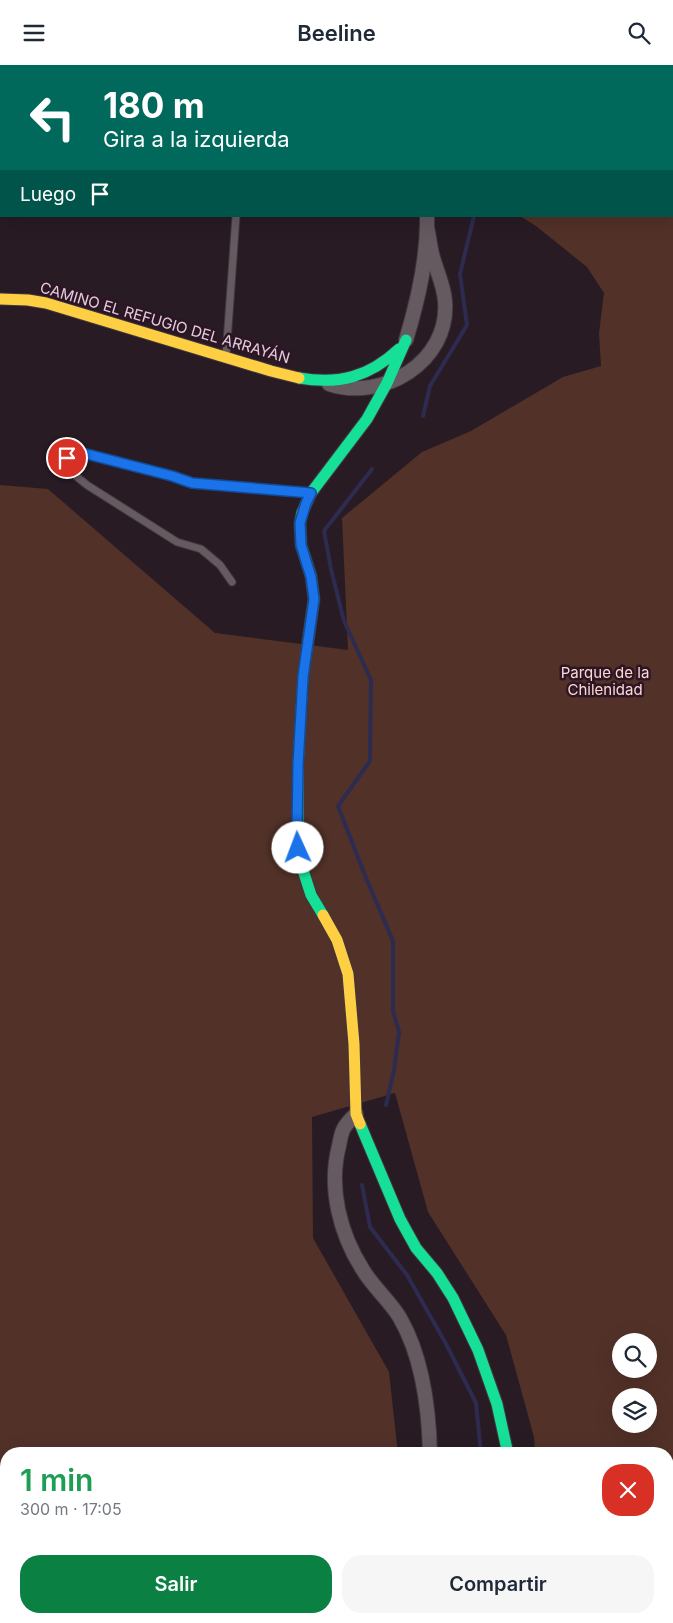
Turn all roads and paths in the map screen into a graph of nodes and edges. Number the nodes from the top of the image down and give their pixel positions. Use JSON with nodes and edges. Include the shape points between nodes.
{"nodes":[{"id":1,"x":236,"y":217,"type":"edge"},
{"id":2,"x":427,"y":222,"type":"edge"},
{"id":3,"x":0,"y":299,"type":"edge"},
{"id":4,"x":406,"y":340,"type":"junction"},
{"id":5,"x":225,"y":357,"type":"junction"},
{"id":6,"x":320,"y":381,"type":"junction"},
{"id":7,"x":386,"y":383,"type":"junction"},
{"id":8,"x":311,"y":493,"type":"junction"},
{"id":9,"x":232,"y":582,"type":"dead end"},
{"id":10,"x":356,"y":1114,"type":"junction"},
{"id":11,"x":430,"y":1447,"type":"edge"},
{"id":12,"x":506,"y":1447,"type":"edge"}],
"edges":[{"from":1,"to":5,"type":"lane"},
{"from":2,"to":4,"type":"street","name":"CAMINO EL REFUGIO DEL ARRAYÁN","via":[[418,293]]},
{"from":2,"to":7,"type":"street","name":"CAMINO EL REFUGIO DEL ARRAYÁN","via":[[445,301],[443,327],[434,347],[418,365]]},
{"from":3,"to":5,"type":"street","name":"CAMINO EL REFUGIO DEL ARRAYÁN","via":[[46,303]]},
{"from":4,"to":6,"type":"street","name":"CAMINO EL REFUGIO DEL ARRAYÁN","via":[[391,357],[371,370],[346,379]]},
{"from":4,"to":7,"type":"street"},
{"from":5,"to":6,"type":"street","name":"CAMINO EL REFUGIO DEL ARRAYÁN"},
{"from":6,"to":7,"type":"street","name":"CAMINO EL REFUGIO DEL ARRAYÁN","via":[[351,389]]},
{"from":7,"to":8,"type":"street","via":[[367,419]]},
{"from":8,"to":9,"type":"lane","via":[[192,483],[75,451],[67,458],[71,472],[87,485],[176,542],[201,549],[220,565]]},
{"from":8,"to":10,"type":"street","via":[[300,523],[301,545],[314,599],[303,677],[298,848],[311,895],[346,962]]},
{"from":10,"to":11,"type":"street","via":[[343,1129],[336,1155],[338,1207],[354,1256],[399,1317],[409,1339],[425,1393]]},
{"from":10,"to":12,"type":"street","via":[[400,1219],[416,1248],[453,1298],[478,1350],[497,1404]]}]}
